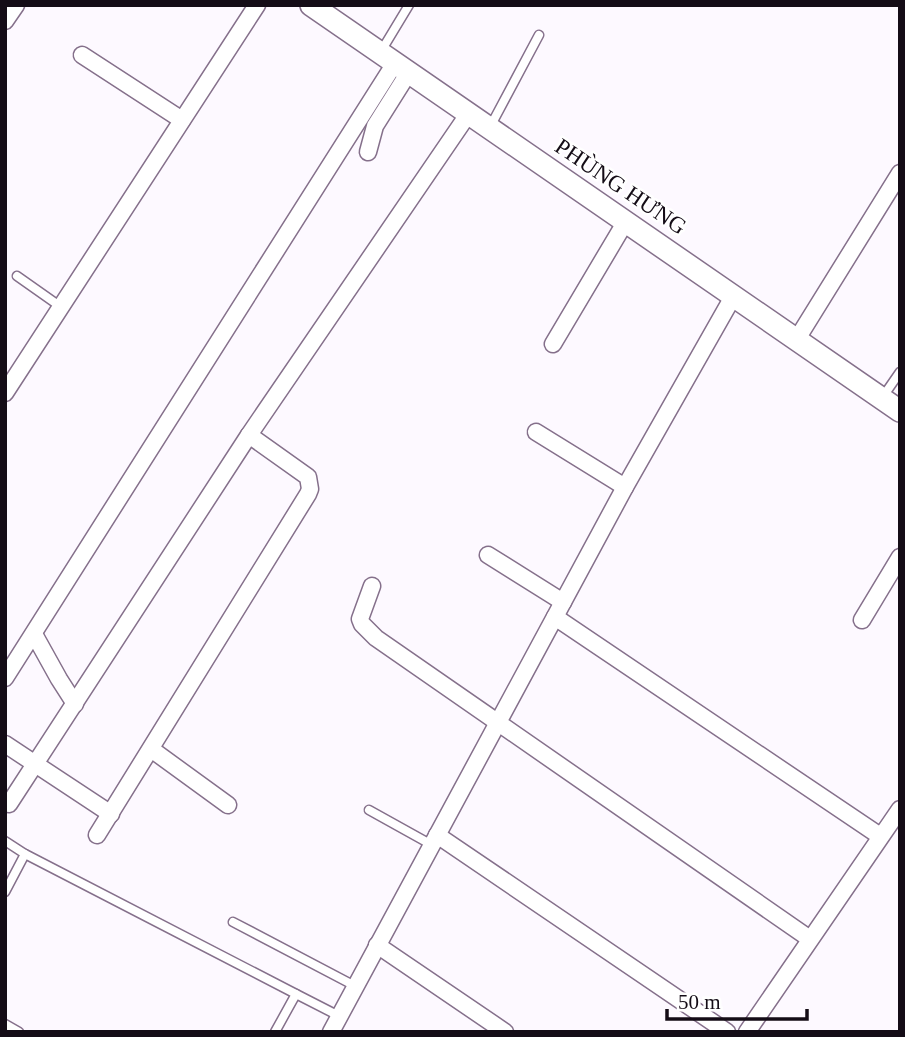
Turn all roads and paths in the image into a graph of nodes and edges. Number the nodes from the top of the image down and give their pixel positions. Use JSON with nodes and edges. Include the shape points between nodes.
{"nodes":[{"id":1,"x":16,"y":5,"type":"edge"},
{"id":2,"x":257,"y":5,"type":"edge"},
{"id":3,"x":312,"y":5,"type":"edge"},
{"id":4,"x":409,"y":5,"type":"edge"},
{"id":5,"x":5,"y":21,"type":"edge"},
{"id":6,"x":539,"y":35,"type":"dead end"},
{"id":7,"x":82,"y":55,"type":"dead end"},
{"id":8,"x":395,"y":63,"type":"junction"},
{"id":9,"x":469,"y":113,"type":"junction"},
{"id":10,"x":182,"y":120,"type":"junction"},
{"id":11,"x":489,"y":127,"type":"junction"},
{"id":12,"x":368,"y":152,"type":"dead end"},
{"id":13,"x":900,"y":173,"type":"edge"},
{"id":14,"x":626,"y":221,"type":"junction"},
{"id":15,"x":17,"y":276,"type":"dead end"},
{"id":16,"x":734,"y":295,"type":"junction"},
{"id":17,"x":61,"y":307,"type":"junction"},
{"id":18,"x":797,"y":340,"type":"junction"},
{"id":19,"x":553,"y":345,"type":"dead end"},
{"id":20,"x":900,"y":372,"type":"edge"},
{"id":21,"x":5,"y":393,"type":"edge"},
{"id":22,"x":882,"y":398,"type":"junction"},
{"id":23,"x":900,"y":411,"type":"edge"},
{"id":24,"x":536,"y":432,"type":"dead end"},
{"id":25,"x":249,"y":435,"type":"junction"},
{"id":26,"x":625,"y":487,"type":"junction"},
{"id":27,"x":488,"y":555,"type":"dead end"},
{"id":28,"x":900,"y":557,"type":"edge"},
{"id":29,"x":372,"y":586,"type":"dead end"},
{"id":30,"x":563,"y":602,"type":"junction"},
{"id":31,"x":555,"y":617,"type":"junction"},
{"id":32,"x":862,"y":620,"type":"dead end"},
{"id":33,"x":34,"y":634,"type":"junction"},
{"id":34,"x":5,"y":678,"type":"edge"},
{"id":35,"x":75,"y":704,"type":"junction"},
{"id":36,"x":498,"y":723,"type":"junction"},
{"id":37,"x":5,"y":744,"type":"edge"},
{"id":38,"x":151,"y":749,"type":"junction"},
{"id":39,"x":35,"y":764,"type":"junction"},
{"id":40,"x":9,"y":804,"type":"dead end"},
{"id":41,"x":228,"y":805,"type":"dead end"},
{"id":42,"x":900,"y":808,"type":"edge"},
{"id":43,"x":369,"y":810,"type":"dead end"},
{"id":44,"x":111,"y":814,"type":"junction"},
{"id":45,"x":97,"y":835,"type":"dead end"},
{"id":46,"x":880,"y":836,"type":"junction"},
{"id":47,"x":434,"y":840,"type":"junction"},
{"id":48,"x":5,"y":841,"type":"edge"},
{"id":49,"x":25,"y":854,"type":"junction"},
{"id":50,"x":5,"y":892,"type":"edge"},
{"id":51,"x":233,"y":922,"type":"dead end"},
{"id":52,"x":810,"y":939,"type":"junction"},
{"id":53,"x":377,"y":945,"type":"junction"},
{"id":54,"x":355,"y":986,"type":"junction"},
{"id":55,"x":296,"y":994,"type":"junction"},
{"id":56,"x":339,"y":1016,"type":"junction"},
{"id":57,"x":5,"y":1024,"type":"edge"},
{"id":58,"x":19,"y":1032,"type":"edge"},
{"id":59,"x":275,"y":1032,"type":"edge"},
{"id":60,"x":331,"y":1032,"type":"edge"},
{"id":61,"x":505,"y":1032,"type":"edge"},
{"id":62,"x":727,"y":1032,"type":"edge"},
{"id":63,"x":747,"y":1032,"type":"edge"}],
"edges":[{"from":1,"to":5,"type":"street"},
{"from":2,"to":10,"type":"street"},
{"from":3,"to":8,"type":"main road","name":"PHÙNG HƯNG"},
{"from":4,"to":8,"type":"lane"},
{"from":6,"to":11,"type":"lane"},
{"from":7,"to":10,"type":"street"},
{"from":8,"to":9,"type":"main road","name":"PHÙNG HƯNG"},
{"from":8,"to":12,"type":"street"},
{"from":8,"to":33,"type":"street"},
{"from":9,"to":11,"type":"main road","name":"PHÙNG HƯNG"},
{"from":9,"to":25,"type":"street"},
{"from":10,"to":17,"type":"street"},
{"from":11,"to":14,"type":"main road","name":"PHÙNG HƯNG"},
{"from":13,"to":18,"type":"street"},
{"from":14,"to":16,"type":"main road","name":"PHÙNG HƯNG"},
{"from":14,"to":19,"type":"street"},
{"from":15,"to":17,"type":"lane"},
{"from":16,"to":18,"type":"main road","name":"PHÙNG HƯNG"},
{"from":16,"to":26,"type":"street"},
{"from":17,"to":21,"type":"street"},
{"from":18,"to":22,"type":"main road","name":"PHÙNG HƯNG"},
{"from":20,"to":22,"type":"lane"},
{"from":22,"to":23,"type":"main road","name":"PHÙNG HƯNG"},
{"from":24,"to":26,"type":"street"},
{"from":25,"to":35,"type":"street"},
{"from":25,"to":38,"type":"street","via":[[307,477],[310,489]]},
{"from":26,"to":30,"type":"street"},
{"from":27,"to":30,"type":"street"},
{"from":28,"to":32,"type":"street"},
{"from":29,"to":36,"type":"street","via":[[360,616],[362,624]]},
{"from":30,"to":31,"type":"street"},
{"from":31,"to":36,"type":"street"},
{"from":31,"to":46,"type":"street"},
{"from":33,"to":34,"type":"street"},
{"from":33,"to":35,"type":"street"},
{"from":35,"to":39,"type":"street"},
{"from":36,"to":47,"type":"street"},
{"from":36,"to":52,"type":"street"},
{"from":37,"to":39,"type":"street"},
{"from":38,"to":41,"type":"street"},
{"from":38,"to":44,"type":"street"},
{"from":39,"to":40,"type":"street"},
{"from":39,"to":44,"type":"street"},
{"from":42,"to":46,"type":"street"},
{"from":43,"to":47,"type":"lane"},
{"from":44,"to":45,"type":"street"},
{"from":46,"to":52,"type":"street"},
{"from":47,"to":53,"type":"street"},
{"from":47,"to":62,"type":"street"},
{"from":48,"to":49,"type":"lane"},
{"from":49,"to":50,"type":"lane"},
{"from":49,"to":55,"type":"lane"},
{"from":51,"to":54,"type":"lane"},
{"from":52,"to":63,"type":"street"},
{"from":53,"to":54,"type":"street"},
{"from":53,"to":61,"type":"street"},
{"from":54,"to":56,"type":"street"},
{"from":55,"to":56,"type":"lane"},
{"from":55,"to":59,"type":"lane"},
{"from":56,"to":60,"type":"street"},
{"from":57,"to":58,"type":"lane"}]}
